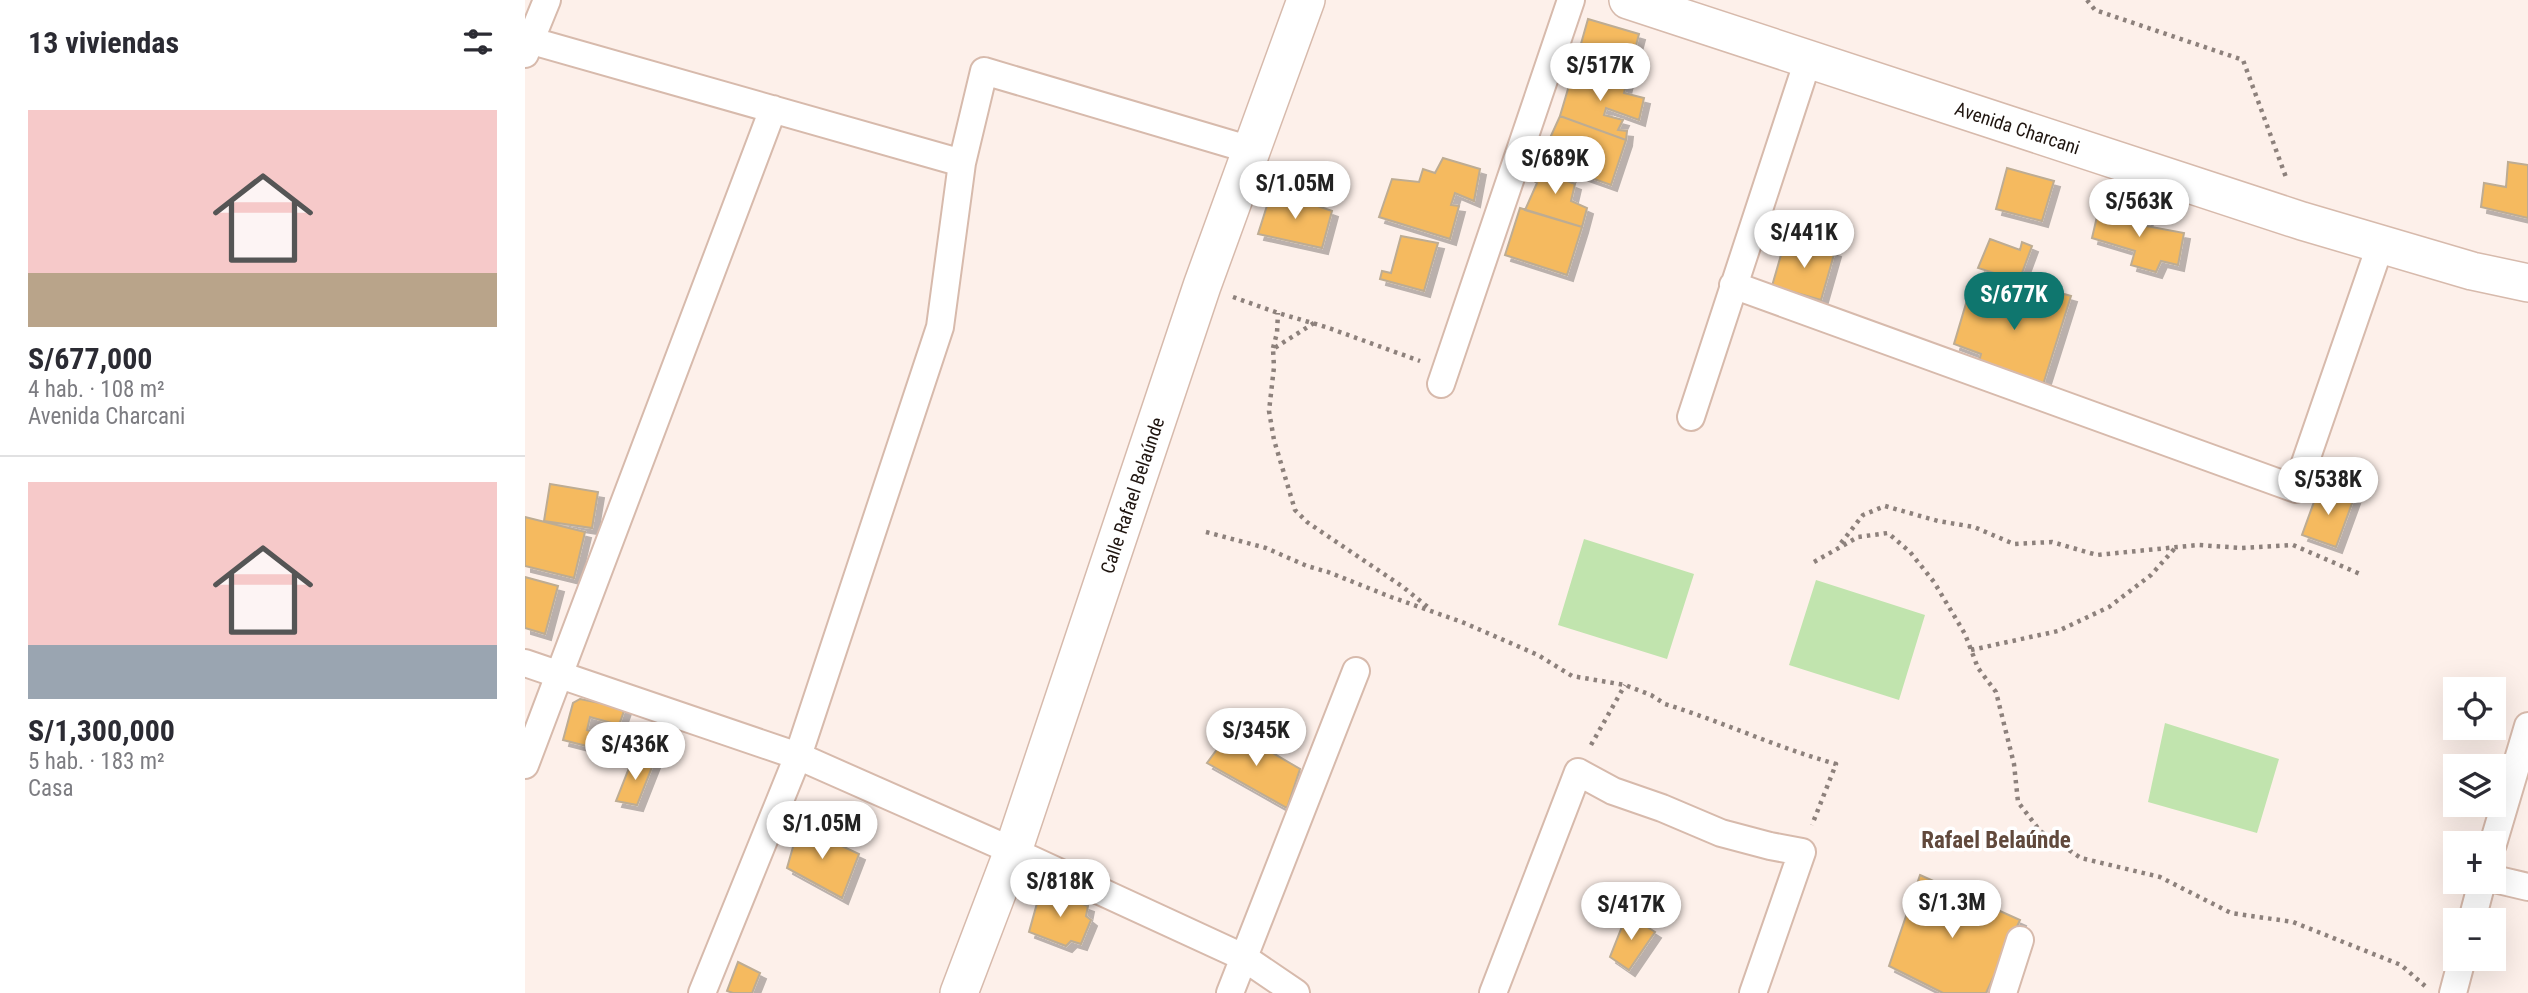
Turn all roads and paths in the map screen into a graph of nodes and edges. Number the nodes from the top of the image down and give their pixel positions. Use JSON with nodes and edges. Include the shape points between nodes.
{"nodes":[{"id":1,"x":547,"y":0,"type":"edge"},
{"id":2,"x":1306,"y":0,"type":"edge"},
{"id":3,"x":1571,"y":0,"type":"edge"},
{"id":4,"x":1628,"y":0,"type":"edge"},
{"id":5,"x":2087,"y":0,"type":"edge"},
{"id":6,"x":527,"y":44,"type":"edge"},
{"id":7,"x":1808,"y":60,"type":"junction"},
{"id":8,"x":773,"y":109,"type":"junction"},
{"id":9,"x":1251,"y":150,"type":"junction"},
{"id":10,"x":962,"y":163,"type":"junction"},
{"id":11,"x":2302,"y":221,"type":"junction"},
{"id":12,"x":2380,"y":246,"type":"junction"},
{"id":13,"x":2528,"y":283,"type":"edge"},
{"id":14,"x":1734,"y":285,"type":"junction"},
{"id":15,"x":1202,"y":286,"type":"junction"},
{"id":16,"x":1278,"y":313,"type":"junction"},
{"id":17,"x":1314,"y":323,"type":"junction"},
{"id":18,"x":1273,"y":349,"type":"junction"},
{"id":19,"x":1444,"y":375,"type":"joint"},
{"id":20,"x":1691,"y":417,"type":"dead end"},
{"id":21,"x":1206,"y":532,"type":"dead end"},
{"id":22,"x":1838,"y":546,"type":"junction"},
{"id":23,"x":2176,"y":547,"type":"junction"},
{"id":24,"x":1814,"y":562,"type":"dead end"},
{"id":25,"x":2360,"y":574,"type":"dead end"},
{"id":26,"x":1434,"y":612,"type":"junction"},
{"id":27,"x":1971,"y":650,"type":"junction"},
{"id":28,"x":525,"y":663,"type":"edge"},
{"id":29,"x":1356,"y":671,"type":"dead end"},
{"id":30,"x":559,"y":673,"type":"junction"},
{"id":31,"x":1625,"y":685,"type":"junction"},
{"id":32,"x":2528,"y":726,"type":"edge"},
{"id":33,"x":1587,"y":753,"type":"dead end"},
{"id":34,"x":798,"y":756,"type":"junction"},
{"id":35,"x":525,"y":765,"type":"edge"},
{"id":36,"x":2497,"y":831,"type":"edge"},
{"id":37,"x":1013,"y":851,"type":"junction"},
{"id":38,"x":1802,"y":852,"type":"junction"},
{"id":39,"x":2506,"y":882,"type":"edge"},
{"id":40,"x":2528,"y":887,"type":"edge"},
{"id":41,"x":2020,"y":940,"type":"dead end"},
{"id":42,"x":1244,"y":957,"type":"junction"},
{"id":43,"x":2459,"y":971,"type":"edge"},
{"id":44,"x":702,"y":993,"type":"edge"},
{"id":45,"x":959,"y":993,"type":"edge"},
{"id":46,"x":1230,"y":993,"type":"edge"},
{"id":47,"x":1296,"y":993,"type":"edge"},
{"id":48,"x":1493,"y":993,"type":"edge"},
{"id":49,"x":1753,"y":993,"type":"edge"},
{"id":50,"x":2003,"y":993,"type":"edge"},
{"id":51,"x":2434,"y":993,"type":"edge"},
{"id":52,"x":2453,"y":993,"type":"edge"}],
"edges":[{"from":1,"to":6,"type":"street"},
{"from":2,"to":9,"type":"street","name":"Calle Rafael Belaúnde"},
{"from":3,"to":19,"type":"street"},
{"from":4,"to":7,"type":"street","name":"Avenida Charcani"},
{"from":5,"to":11,"type":"path","via":[[2095,10],[2243,60]]},
{"from":6,"to":8,"type":"street"},
{"from":7,"to":11,"type":"street","name":"Avenida Charcani"},
{"from":7,"to":14,"type":"street"},
{"from":8,"to":10,"type":"street"},
{"from":8,"to":30,"type":"street"},
{"from":9,"to":10,"type":"street","via":[[984,71]]},
{"from":9,"to":15,"type":"street","name":"Calle Rafael Belaúnde"},
{"from":10,"to":34,"type":"street","via":[[940,327]]},
{"from":11,"to":12,"type":"street","name":"Avenida Charcani"},
{"from":12,"to":13,"type":"street","name":"Avenida Charcani"},
{"from":12,"to":14,"type":"street","via":[[2296,489]]},
{"from":14,"to":20,"type":"street"},
{"from":15,"to":16,"type":"path"},
{"from":15,"to":37,"type":"street","name":"Calle Rafael Belaúnde"},
{"from":16,"to":17,"type":"path"},
{"from":16,"to":18,"type":"path"},
{"from":17,"to":18,"type":"path"},
{"from":17,"to":19,"type":"path","via":[[1426,364]]},
{"from":18,"to":26,"type":"path","via":[[1269,411],[1279,463],[1295,509]]},
{"from":21,"to":26,"type":"path","via":[[1266,548]]},
{"from":22,"to":23,"type":"path","via":[[1863,515],[1885,506],[1974,527],[2014,544],[2052,542],[2097,555]]},
{"from":22,"to":24,"type":"path"},
{"from":22,"to":27,"type":"path","via":[[1858,537],[1888,534],[1934,582]]},
{"from":23,"to":25,"type":"path","via":[[2293,545]]},
{"from":23,"to":27,"type":"path","via":[[2151,575],[2109,607],[2058,631]]},
{"from":26,"to":31,"type":"path","via":[[1538,655],[1572,676]]},
{"from":27,"to":51,"type":"path","via":[[1996,692],[2014,764],[2018,802],[2040,831],[2081,858],[2160,877],[2231,913],[2293,922],[2401,965]]},
{"from":28,"to":30,"type":"street"},
{"from":29,"to":42,"type":"street"},
{"from":30,"to":34,"type":"street"},
{"from":30,"to":35,"type":"street"},
{"from":31,"to":33,"type":"path"},
{"from":31,"to":38,"type":"path","via":[[1665,704],[1836,764]]},
{"from":32,"to":36,"type":"street"},
{"from":34,"to":37,"type":"street"},
{"from":34,"to":44,"type":"street"},
{"from":37,"to":42,"type":"street"},
{"from":37,"to":45,"type":"street","name":"Calle Rafael Belaúnde"},
{"from":38,"to":48,"type":"street","via":[[1721,833],[1613,791],[1578,772]]},
{"from":38,"to":49,"type":"street"},
{"from":39,"to":40,"type":"street"},
{"from":41,"to":50,"type":"street"},
{"from":42,"to":46,"type":"street"},
{"from":42,"to":47,"type":"street"},
{"from":43,"to":52,"type":"street"}]}
